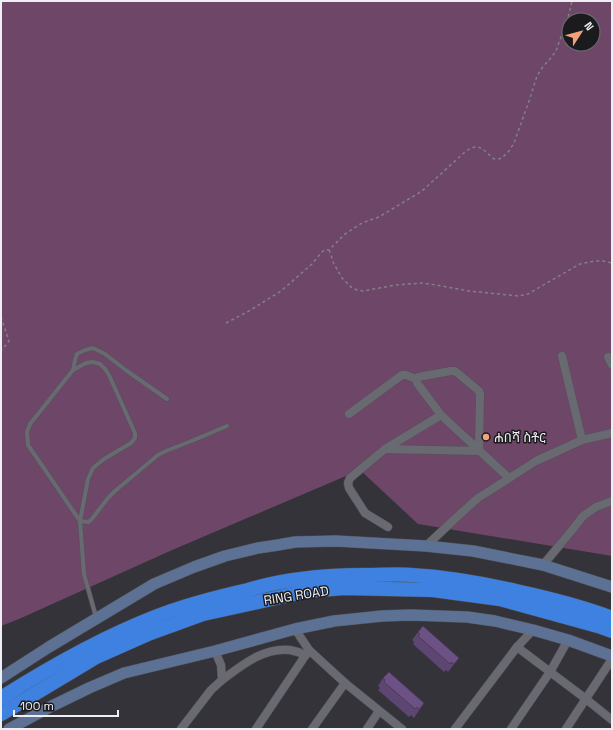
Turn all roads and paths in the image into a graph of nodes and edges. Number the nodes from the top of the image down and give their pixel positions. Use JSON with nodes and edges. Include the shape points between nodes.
{"nodes":[{"id":1,"x":572,"y":1,"type":"edge"},
{"id":2,"x":329,"y":250,"type":"junction"},
{"id":3,"x":612,"y":263,"type":"edge"},
{"id":4,"x":1,"y":318,"type":"edge"},
{"id":5,"x":226,"y":323,"type":"dead end"},
{"id":6,"x":1,"y":351,"type":"edge"},
{"id":7,"x":562,"y":356,"type":"dead end"},
{"id":8,"x":608,"y":357,"type":"dead end"},
{"id":9,"x":612,"y":366,"type":"edge"},
{"id":10,"x":73,"y":370,"type":"junction"},
{"id":11,"x":416,"y":379,"type":"junction"},
{"id":12,"x":167,"y":399,"type":"dead end"},
{"id":13,"x":349,"y":414,"type":"dead end"},
{"id":14,"x":440,"y":414,"type":"junction"},
{"id":15,"x":227,"y":426,"type":"dead end"},
{"id":16,"x":612,"y":433,"type":"edge"},
{"id":17,"x":582,"y":440,"type":"junction"},
{"id":18,"x":385,"y":449,"type":"junction"},
{"id":19,"x":479,"y":451,"type":"junction"},
{"id":20,"x":508,"y":478,"type":"junction"},
{"id":21,"x":612,"y":501,"type":"edge"},
{"id":22,"x":80,"y":521,"type":"junction"},
{"id":23,"x":388,"y":527,"type":"dead end"},
{"id":24,"x":426,"y":546,"type":"junction"},
{"id":25,"x":543,"y":565,"type":"junction"},
{"id":26,"x":611,"y":586,"type":"edge"},
{"id":27,"x":96,"y":618,"type":"junction"},
{"id":28,"x":612,"y":618,"type":"edge"},
{"id":29,"x":295,"y":629,"type":"junction"},
{"id":30,"x":533,"y":630,"type":"junction"},
{"id":31,"x":612,"y":631,"type":"edge"},
{"id":32,"x":568,"y":640,"type":"junction"},
{"id":33,"x":517,"y":648,"type":"junction"},
{"id":34,"x":215,"y":651,"type":"junction"},
{"id":35,"x":308,"y":652,"type":"junction"},
{"id":36,"x":612,"y":658,"type":"edge"},
{"id":37,"x":550,"y":672,"type":"junction"},
{"id":38,"x":1,"y":678,"type":"edge"},
{"id":39,"x":222,"y":680,"type":"junction"},
{"id":40,"x":345,"y":683,"type":"junction"},
{"id":41,"x":1,"y":698,"type":"edge"},
{"id":42,"x":586,"y":699,"type":"junction"},
{"id":43,"x":379,"y":711,"type":"junction"},
{"id":44,"x":1,"y":714,"type":"edge"},
{"id":45,"x":612,"y":720,"type":"edge"},
{"id":46,"x":9,"y":729,"type":"edge"},
{"id":47,"x":181,"y":729,"type":"edge"},
{"id":48,"x":256,"y":729,"type":"edge"},
{"id":49,"x":312,"y":729,"type":"edge"},
{"id":50,"x":367,"y":729,"type":"edge"},
{"id":51,"x":402,"y":729,"type":"edge"},
{"id":52,"x":455,"y":729,"type":"edge"},
{"id":53,"x":511,"y":729,"type":"edge"},
{"id":54,"x":566,"y":729,"type":"edge"}],
"edges":[{"from":1,"to":2,"type":"path","via":[[570,14],[556,51],[537,76],[509,151],[503,157],[494,159],[480,147],[473,146],[422,191],[379,217],[362,223],[345,234]]},
{"from":2,"to":3,"type":"path","via":[[342,278],[352,288],[363,292],[422,283],[519,296],[528,294],[580,264],[595,261]]},
{"from":2,"to":5,"type":"path","via":[[324,250],[281,291]]},
{"from":4,"to":6,"type":"path","via":[[9,341]]},
{"from":7,"to":17,"type":"street"},
{"from":8,"to":9,"type":"street"},
{"from":10,"to":12,"type":"lane","via":[[77,354],[93,348]]},
{"from":10,"to":22,"type":"lane","via":[[30,424],[27,440]]},
{"from":10,"to":22,"type":"lane","via":[[93,362],[105,369],[135,433],[131,443],[93,468],[88,479]]},
{"from":11,"to":13,"type":"street","via":[[402,375]]},
{"from":11,"to":14,"type":"street"},
{"from":11,"to":19,"type":"street","via":[[418,376],[455,371],[479,391]]},
{"from":14,"to":18,"type":"street"},
{"from":14,"to":19,"type":"street"},
{"from":15,"to":22,"type":"lane","via":[[158,455],[108,498],[91,520]]},
{"from":16,"to":17,"type":"street"},
{"from":17,"to":20,"type":"street","via":[[536,461]]},
{"from":18,"to":19,"type":"street"},
{"from":18,"to":23,"type":"street","via":[[350,478],[348,483],[365,513]]},
{"from":19,"to":20,"type":"street"},
{"from":20,"to":24,"type":"street","via":[[478,498]]},
{"from":21,"to":25,"type":"street","via":[[596,507],[583,516]]},
{"from":22,"to":27,"type":"lane","via":[[84,574]]},
{"from":24,"to":25,"type":"main road"},
{"from":24,"to":27,"type":"main road","via":[[336,541],[295,542],[258,548],[225,556],[175,574]]},
{"from":25,"to":26,"type":"main road"},
{"from":27,"to":38,"type":"main road"},
{"from":28,"to":41,"type":"highway","name":"RING ROAD","via":[[548,598],[485,584],[433,577],[347,575],[302,578],[224,595],[156,617],[66,659]]},
{"from":29,"to":30,"type":"main road","via":[[334,620],[418,615],[467,617]]},
{"from":29,"to":34,"type":"main road"},
{"from":29,"to":35,"type":"street"},
{"from":30,"to":32,"type":"main road"},
{"from":30,"to":33,"type":"street"},
{"from":31,"to":44,"type":"highway","name":"RING ROAD","via":[[500,599],[433,590],[344,588],[307,591],[203,614],[148,634],[96,657]]},
{"from":32,"to":36,"type":"main road"},
{"from":32,"to":37,"type":"street"},
{"from":33,"to":37,"type":"street"},
{"from":33,"to":52,"type":"street"},
{"from":34,"to":39,"type":"street"},
{"from":34,"to":46,"type":"main road","via":[[124,673],[84,690]]},
{"from":35,"to":39,"type":"street","via":[[279,650],[268,653],[245,664]]},
{"from":35,"to":40,"type":"street"},
{"from":35,"to":48,"type":"street"},
{"from":36,"to":42,"type":"street"},
{"from":37,"to":42,"type":"street"},
{"from":37,"to":53,"type":"street"},
{"from":39,"to":47,"type":"street","via":[[211,690]]},
{"from":40,"to":43,"type":"street"},
{"from":40,"to":49,"type":"street"},
{"from":42,"to":45,"type":"street"},
{"from":42,"to":54,"type":"street"},
{"from":43,"to":50,"type":"street"},
{"from":43,"to":51,"type":"street"}]}
